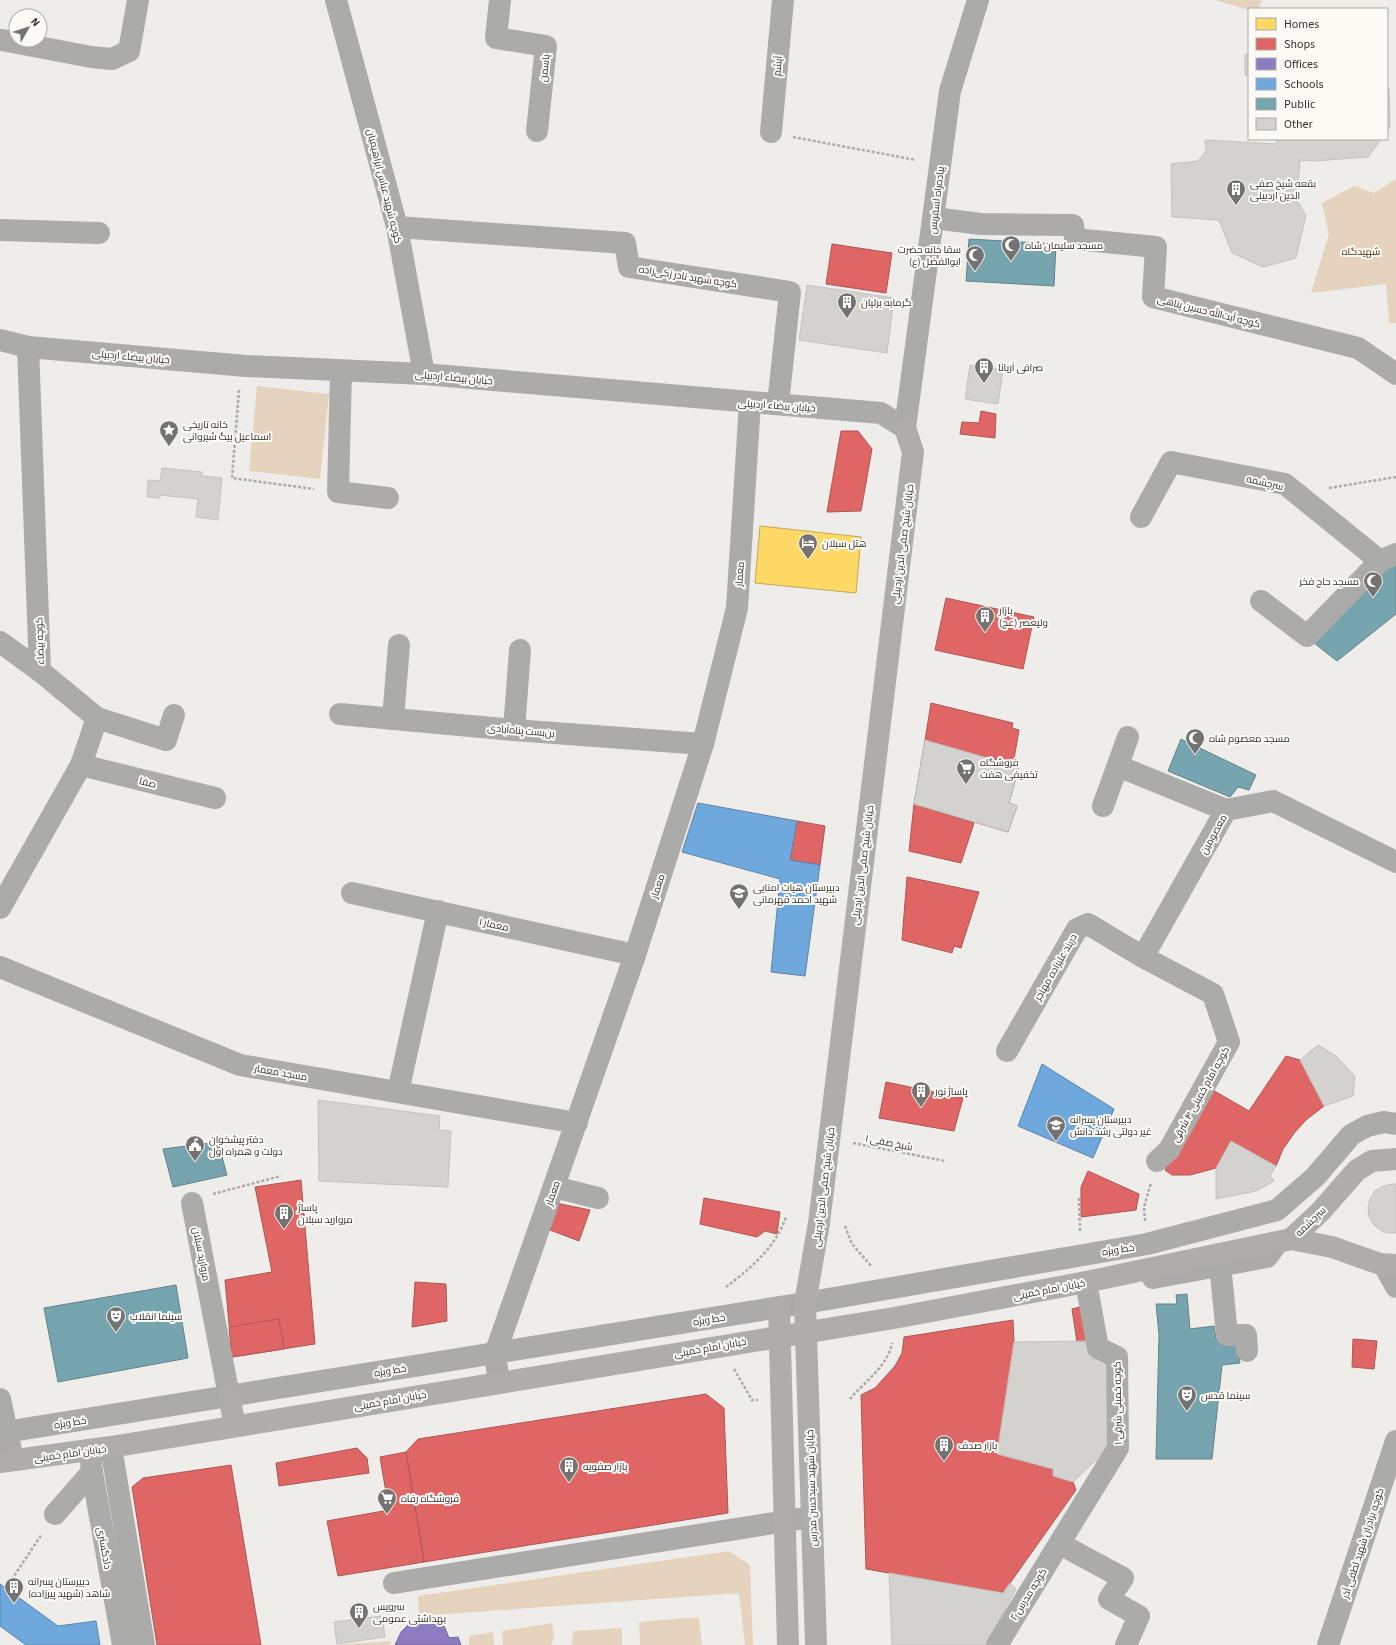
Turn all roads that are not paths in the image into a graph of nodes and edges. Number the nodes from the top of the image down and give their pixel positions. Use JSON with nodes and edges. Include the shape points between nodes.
{"nodes":[{"id":1,"x":138,"y":0,"type":"edge"},
{"id":2,"x":336,"y":0,"type":"edge"},
{"id":3,"x":500,"y":0,"type":"edge"},
{"id":4,"x":783,"y":0,"type":"edge"},
{"id":5,"x":978,"y":0,"type":"edge"},
{"id":6,"x":2,"y":40,"type":"dead end"},
{"id":7,"x":537,"y":131,"type":"dead end"},
{"id":8,"x":771,"y":132,"type":"road end"},
{"id":9,"x":934,"y":218,"type":"junction"},
{"id":10,"x":397,"y":227,"type":"junction"},
{"id":11,"x":0,"y":230,"type":"edge"},
{"id":12,"x":99,"y":233,"type":"dead end"},
{"id":13,"x":0,"y":340,"type":"edge"},
{"id":14,"x":28,"y":347,"type":"junction"},
{"id":15,"x":341,"y":371,"type":"junction"},
{"id":16,"x":424,"y":374,"type":"junction"},
{"id":17,"x":1396,"y":374,"type":"edge"},
{"id":18,"x":750,"y":403,"type":"junction"},
{"id":19,"x":778,"y":404,"type":"junction"},
{"id":20,"x":905,"y":428,"type":"junction"},
{"id":21,"x":388,"y":498,"type":"dead end"},
{"id":22,"x":1141,"y":517,"type":"dead end"},
{"id":23,"x":1388,"y":557,"type":"edge"},
{"id":24,"x":1261,"y":601,"type":"dead end"},
{"id":25,"x":0,"y":642,"type":"edge"},
{"id":26,"x":400,"y":646,"type":"dead end"},
{"id":27,"x":520,"y":650,"type":"dead end"},
{"id":28,"x":40,"y":671,"type":"junction"},
{"id":29,"x":340,"y":714,"type":"dead end"},
{"id":30,"x":174,"y":715,"type":"dead end"},
{"id":31,"x":97,"y":718,"type":"junction"},
{"id":32,"x":392,"y":719,"type":"junction"},
{"id":33,"x":514,"y":730,"type":"junction"},
{"id":34,"x":1128,"y":737,"type":"dead end"},
{"id":35,"x":703,"y":744,"type":"junction"},
{"id":36,"x":81,"y":766,"type":"junction"},
{"id":37,"x":1118,"y":766,"type":"junction"},
{"id":38,"x":215,"y":798,"type":"dead end"},
{"id":39,"x":1103,"y":806,"type":"dead end"},
{"id":40,"x":1226,"y":810,"type":"junction"},
{"id":41,"x":1396,"y":862,"type":"edge"},
{"id":42,"x":352,"y":893,"type":"dead end"},
{"id":43,"x":0,"y":908,"type":"edge"},
{"id":44,"x":438,"y":911,"type":"junction"},
{"id":45,"x":635,"y":955,"type":"junction"},
{"id":46,"x":1143,"y":957,"type":"junction"},
{"id":47,"x":0,"y":967,"type":"edge"},
{"id":48,"x":1007,"y":1050,"type":"dead end"},
{"id":49,"x":398,"y":1092,"type":"junction"},
{"id":50,"x":577,"y":1123,"type":"junction"},
{"id":51,"x":1396,"y":1124,"type":"edge"},
{"id":52,"x":1396,"y":1159,"type":"edge"},
{"id":53,"x":1157,"y":1161,"type":"road end"},
{"id":54,"x":554,"y":1187,"type":"junction"},
{"id":55,"x":598,"y":1198,"type":"dead end"},
{"id":56,"x":192,"y":1202,"type":"road end"},
{"id":57,"x":1285,"y":1241,"type":"junction"},
{"id":58,"x":1220,"y":1260,"type":"junction"},
{"id":59,"x":1390,"y":1265,"type":"edge"},
{"id":60,"x":1087,"y":1286,"type":"junction"},
{"id":61,"x":1396,"y":1287,"type":"edge"},
{"id":62,"x":805,"y":1303,"type":"junction"},
{"id":63,"x":779,"y":1307,"type":"junction"},
{"id":64,"x":867,"y":1322,"type":"junction"},
{"id":65,"x":806,"y":1331,"type":"junction"},
{"id":66,"x":780,"y":1336,"type":"junction"},
{"id":67,"x":1247,"y":1351,"type":"dead end"},
{"id":68,"x":495,"y":1354,"type":"junction"},
{"id":69,"x":499,"y":1382,"type":"junction"},
{"id":70,"x":229,"y":1396,"type":"junction"},
{"id":71,"x":0,"y":1399,"type":"edge"},
{"id":72,"x":235,"y":1426,"type":"junction"},
{"id":73,"x":3,"y":1432,"type":"edge"},
{"id":74,"x":1396,"y":1441,"type":"edge"},
{"id":75,"x":111,"y":1447,"type":"junction"},
{"id":76,"x":90,"y":1450,"type":"junction"},
{"id":77,"x":6,"y":1461,"type":"edge"},
{"id":78,"x":92,"y":1472,"type":"junction"},
{"id":79,"x":55,"y":1514,"type":"road end"},
{"id":80,"x":812,"y":1517,"type":"junction"},
{"id":81,"x":785,"y":1522,"type":"junction"},
{"id":82,"x":1060,"y":1544,"type":"junction"},
{"id":83,"x":394,"y":1583,"type":"dead end"},
{"id":84,"x":123,"y":1645,"type":"edge"},
{"id":85,"x":144,"y":1645,"type":"edge"},
{"id":86,"x":788,"y":1645,"type":"edge"},
{"id":87,"x":816,"y":1645,"type":"edge"},
{"id":88,"x":997,"y":1645,"type":"edge"},
{"id":89,"x":1126,"y":1645,"type":"edge"},
{"id":90,"x":1328,"y":1645,"type":"edge"}],
"edges":[{"from":1,"to":6,"type":"street","via":[[129,51],[112,58],[91,57]]},
{"from":2,"to":10,"type":"street","name":"کوچه شهید عباس ابراهیمیان"},
{"from":3,"to":7,"type":"street","name":"یاسمن","via":[[496,38],[546,46]]},
{"from":4,"to":8,"type":"street","name":"آیشم"},
{"from":5,"to":9,"type":"street","name":"پیاده‌راه اسفریس","via":[[950,91]]},
{"from":9,"to":17,"type":"street","name":"کوچه آیت‌الله حسین پناهی","via":[[981,224],[1073,225],[1075,239],[1156,246],[1153,297],[1358,348]]},
{"from":9,"to":20,"type":"street","name":"پیاده‌راه اسفریس"},
{"from":10,"to":16,"type":"street","name":"کوچه شهید عباس ابراهیمیان"},
{"from":10,"to":19,"type":"street","name":"کوچه شهید نادر زکی‌زاده","via":[[625,243],[629,267],[790,292]]},
{"from":11,"to":12,"type":"street"},
{"from":13,"to":14,"type":"street","name":"خیابان بیضاء اردبیلی"},
{"from":14,"to":15,"type":"street","name":"خیابان بیضاء اردبیلی"},
{"from":14,"to":28,"type":"street","name":"کوچه بیضاء"},
{"from":15,"to":16,"type":"street","name":"خیابان بیضاء اردبیلی"},
{"from":15,"to":21,"type":"street","via":[[338,492]]},
{"from":16,"to":18,"type":"street","name":"خیابان بیضاء اردبیلی"},
{"from":18,"to":19,"type":"street","name":"خیابان بیضاء اردبیلی"},
{"from":18,"to":35,"type":"street","name":"معمار","via":[[737,608]]},
{"from":19,"to":20,"type":"street","name":"خیابان بیضاء اردبیلی","via":[[881,414]]},
{"from":20,"to":62,"type":"main road","name":"خیابان شیخ صفی الدین اردبیلی","via":[[913,452],[819,1223]]},
{"from":22,"to":23,"type":"street","name":"سرچشمه","via":[[1171,462],[1285,484]]},
{"from":23,"to":24,"type":"street","via":[[1307,636]]},
{"from":25,"to":28,"type":"street"},
{"from":26,"to":32,"type":"street"},
{"from":27,"to":33,"type":"street"},
{"from":28,"to":31,"type":"street","name":"کوچه بیضاء"},
{"from":29,"to":32,"type":"street","name":"بن‌بست پناه‌آبادی"},
{"from":30,"to":31,"type":"street","via":[[166,740]]},
{"from":31,"to":36,"type":"street"},
{"from":32,"to":33,"type":"street","name":"بن‌بست پناه‌آبادی"},
{"from":33,"to":35,"type":"street","name":"بن‌بست پناه‌آبادی"},
{"from":34,"to":37,"type":"street"},
{"from":35,"to":45,"type":"street","name":"معمار"},
{"from":36,"to":38,"type":"street","name":"صفا"},
{"from":36,"to":43,"type":"street"},
{"from":37,"to":39,"type":"street"},
{"from":37,"to":40,"type":"street"},
{"from":40,"to":41,"type":"street","name":"معصومین","via":[[1273,801]]},
{"from":40,"to":46,"type":"street","name":"معصومین"},
{"from":42,"to":44,"type":"street","name":"معمار ۱"},
{"from":44,"to":45,"type":"street","name":"معمار ۱"},
{"from":44,"to":49,"type":"street"},
{"from":45,"to":50,"type":"street","name":"معمار"},
{"from":46,"to":48,"type":"street","name":"دربند علیزاده مهاجر","via":[[1088,924],[1077,929]]},
{"from":46,"to":53,"type":"street","name":"کوچه امام خمینی ۴ شرقی","via":[[1213,994],[1228,1042],[1168,1150]]},
{"from":47,"to":49,"type":"street","name":"مسجد معمار","via":[[240,1065]]},
{"from":49,"to":50,"type":"street","name":"مسجد معمار"},
{"from":50,"to":54,"type":"street","name":"معمار"},
{"from":51,"to":62,"type":"street","name":"خط ویژه","via":[[1384,1122],[1366,1126],[1351,1135],[1315,1176],[1277,1210],[1147,1244]]},
{"from":52,"to":57,"type":"main road","name":"سرچشمه","via":[[1372,1161],[1357,1170],[1321,1211]]},
{"from":54,"to":55,"type":"street"},
{"from":54,"to":68,"type":"street","name":"معمار"},
{"from":56,"to":70,"type":"street","name":"مروارید سبلان","via":[[193,1254]]},
{"from":57,"to":58,"type":"main road","name":"خیابان امام خمینی"},
{"from":57,"to":59,"type":"main road","name":"سرچشمه","via":[[1332,1247]]},
{"from":58,"to":60,"type":"main road","name":"خیابان امام خمینی"},
{"from":58,"to":67,"type":"street","via":[[1227,1335],[1246,1335]]},
{"from":59,"to":61,"type":"street"},
{"from":60,"to":64,"type":"main road","name":"خیابان امام خمینی"},
{"from":60,"to":64,"type":"street","via":[[874,1331]]},
{"from":60,"to":82,"type":"street","name":"کوچه خمینی شرقی ۱","via":[[1098,1348],[1117,1357],[1118,1448]]},
{"from":62,"to":63,"type":"street","name":"خط ویژه"},
{"from":62,"to":65,"type":"main road","name":"خیابان شیخ صفی الدین اردبیلی"},
{"from":63,"to":66,"type":"main road"},
{"from":63,"to":68,"type":"street","name":"خط ویژه"},
{"from":64,"to":65,"type":"main road","name":"خیابان امام خمینی"},
{"from":65,"to":66,"type":"main road","name":"خیابان امام خمینی"},
{"from":65,"to":80,"type":"main road","name":"خیابان شهید سیدحسن مدرس"},
{"from":66,"to":69,"type":"main road","name":"خیابان امام خمینی"},
{"from":66,"to":81,"type":"main road"},
{"from":68,"to":69,"type":"street"},
{"from":68,"to":70,"type":"street","name":"خط ویژه"},
{"from":69,"to":72,"type":"main road","name":"خیابان امام خمینی"},
{"from":70,"to":72,"type":"main road"},
{"from":70,"to":73,"type":"street","name":"خط ویژه"},
{"from":71,"to":73,"type":"street"},
{"from":72,"to":75,"type":"main road","name":"خیابان امام خمینی"},
{"from":73,"to":77,"type":"street"},
{"from":74,"to":90,"type":"street","name":"کوچه برادران شهید لطفی آذر"},
{"from":75,"to":76,"type":"main road","name":"خیابان امام خمینی"},
{"from":75,"to":85,"type":"street"},
{"from":76,"to":77,"type":"main road","name":"خیابان امام خمینی"},
{"from":76,"to":78,"type":"street","name":"دادگستری"},
{"from":78,"to":79,"type":"street"},
{"from":78,"to":84,"type":"street","name":"دادگستری"},
{"from":80,"to":81,"type":"street"},
{"from":80,"to":87,"type":"main road","name":"خیابان شهید سیدحسن مدرس"},
{"from":81,"to":83,"type":"street"},
{"from":81,"to":86,"type":"main road"},
{"from":82,"to":88,"type":"street","name":"کوچه مدرس ۲"},
{"from":82,"to":89,"type":"street","via":[[1123,1578],[1109,1599],[1140,1616]]}]}
